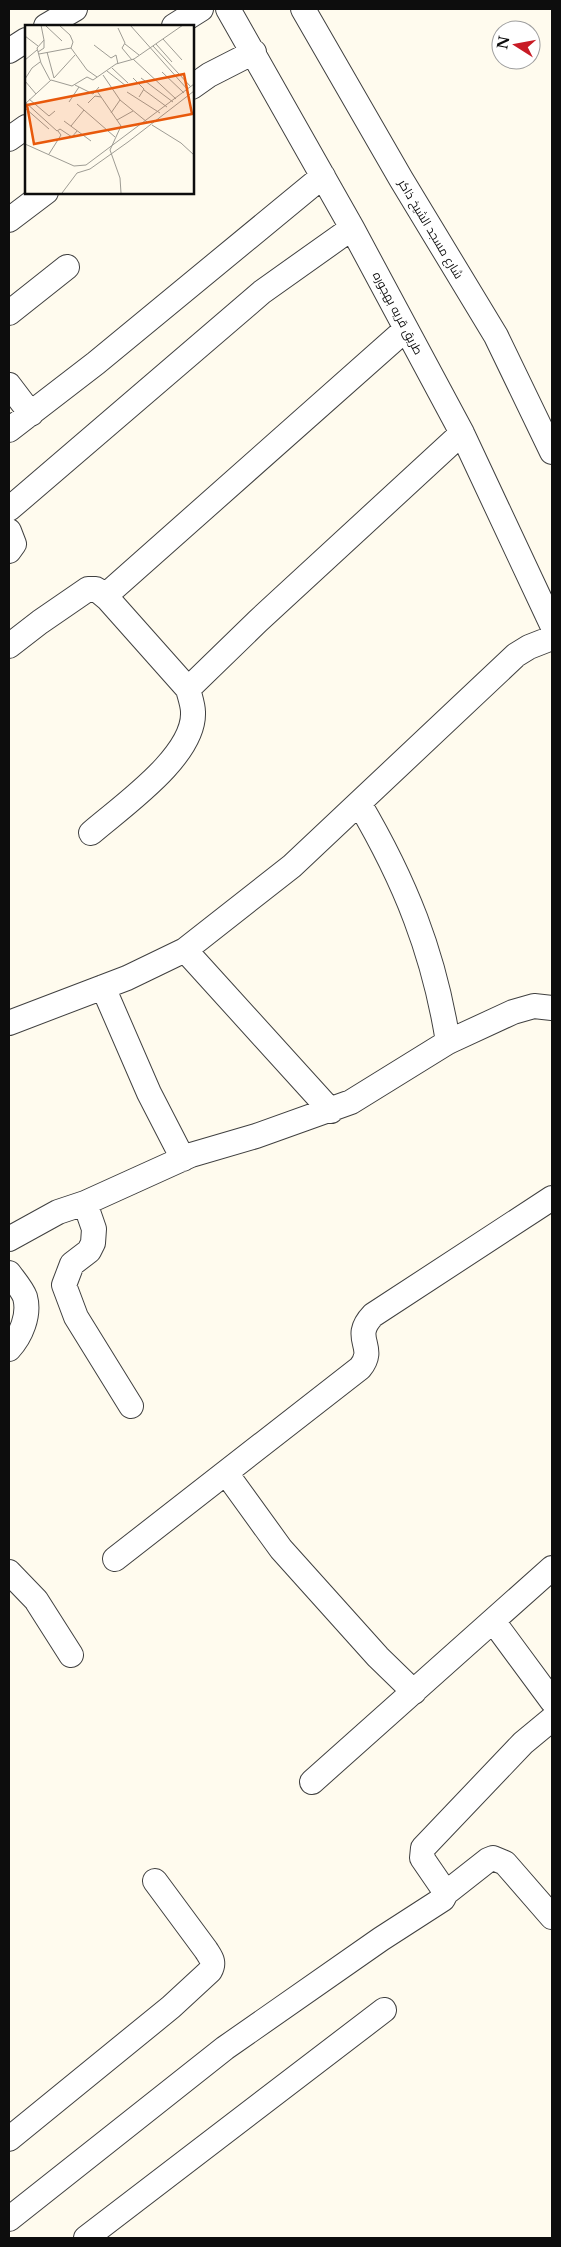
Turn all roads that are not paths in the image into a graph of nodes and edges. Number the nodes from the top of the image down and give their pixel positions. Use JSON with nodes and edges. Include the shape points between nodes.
{"nodes":[{"id":1,"x":75,"y":9,"type":"edge"},
{"id":2,"x":201,"y":9,"type":"edge"},
{"id":3,"x":228,"y":9,"type":"edge"},
{"id":4,"x":303,"y":9,"type":"edge"},
{"id":5,"x":48,"y":25,"type":"edge"},
{"id":6,"x":176,"y":25,"type":"edge"},
{"id":7,"x":25,"y":41,"type":"edge"},
{"id":8,"x":9,"y":51,"type":"edge"},
{"id":9,"x":254,"y":52,"type":"junction"},
{"id":10,"x":194,"y":86,"type":"edge"},
{"id":11,"x":25,"y":128,"type":"edge"},
{"id":12,"x":9,"y":139,"type":"edge"},
{"id":13,"x":323,"y":176,"type":"junction"},
{"id":14,"x":43,"y":194,"type":"edge"},
{"id":15,"x":9,"y":220,"type":"edge"},
{"id":16,"x":352,"y":228,"type":"junction"},
{"id":17,"x":67,"y":267,"type":"dead end"},
{"id":18,"x":9,"y":313,"type":"edge"},
{"id":19,"x":406,"y":329,"type":"junction"},
{"id":20,"x":9,"y":385,"type":"edge"},
{"id":21,"x":30,"y":414,"type":"junction"},
{"id":22,"x":9,"y":430,"type":"edge"},
{"id":23,"x":462,"y":433,"type":"junction"},
{"id":24,"x":552,"y":452,"type":"edge"},
{"id":25,"x":9,"y":509,"type":"edge"},
{"id":26,"x":9,"y":532,"type":"edge"},
{"id":27,"x":9,"y":551,"type":"edge"},
{"id":28,"x":105,"y":596,"type":"junction"},
{"id":29,"x":552,"y":625,"type":"edge"},
{"id":30,"x":552,"y":638,"type":"edge"},
{"id":31,"x":9,"y":646,"type":"edge"},
{"id":32,"x":188,"y":689,"type":"junction"},
{"id":33,"x":359,"y":803,"type":"junction"},
{"id":34,"x":91,"y":833,"type":"dead end"},
{"id":35,"x":185,"y":950,"type":"junction"},
{"id":36,"x":103,"y":987,"type":"junction"},
{"id":37,"x":550,"y":1004,"type":"edge"},
{"id":38,"x":9,"y":1023,"type":"edge"},
{"id":39,"x":448,"y":1042,"type":"junction"},
{"id":40,"x":331,"y":1110,"type":"junction"},
{"id":41,"x":182,"y":1159,"type":"junction"},
{"id":42,"x":552,"y":1198,"type":"edge"},
{"id":43,"x":85,"y":1203,"type":"junction"},
{"id":44,"x":9,"y":1239,"type":"edge"},
{"id":45,"x":9,"y":1273,"type":"edge"},
{"id":46,"x":9,"y":1349,"type":"edge"},
{"id":47,"x":131,"y":1406,"type":"dead end"},
{"id":48,"x":226,"y":1473,"type":"junction"},
{"id":49,"x":116,"y":1559,"type":"dead end"},
{"id":50,"x":552,"y":1568,"type":"edge"},
{"id":51,"x":9,"y":1572,"type":"edge"},
{"id":52,"x":493,"y":1621,"type":"junction"},
{"id":53,"x":71,"y":1655,"type":"dead end"},
{"id":54,"x":414,"y":1692,"type":"junction"},
{"id":55,"x":552,"y":1701,"type":"edge"},
{"id":56,"x":552,"y":1719,"type":"edge"},
{"id":57,"x":312,"y":1782,"type":"dead end"},
{"id":58,"x":155,"y":1881,"type":"dead end"},
{"id":59,"x":446,"y":1893,"type":"junction"},
{"id":60,"x":552,"y":1917,"type":"edge"},
{"id":61,"x":384,"y":2010,"type":"dead end"},
{"id":62,"x":9,"y":2139,"type":"edge"},
{"id":63,"x":9,"y":2219,"type":"edge"},
{"id":64,"x":86,"y":2238,"type":"edge"}],
"edges":[{"from":1,"to":5,"type":"street"},
{"from":2,"to":6,"type":"street"},
{"from":3,"to":9,"type":"street","name":"طريق قريه بهجوره"},
{"from":4,"to":24,"type":"street","name":"شارع مسجد الشيخ ذاكر","via":[[496,336]]},
{"from":7,"to":8,"type":"street"},
{"from":9,"to":10,"type":"street"},
{"from":9,"to":13,"type":"street","name":"طريق قريه بهجوره"},
{"from":11,"to":12,"type":"street"},
{"from":13,"to":16,"type":"street","name":"طريق قريه بهجوره"},
{"from":13,"to":21,"type":"street"},
{"from":14,"to":15,"type":"street"},
{"from":16,"to":19,"type":"street","name":"طريق قريه بهجوره"},
{"from":16,"to":25,"type":"street","via":[[262,292]]},
{"from":17,"to":18,"type":"street"},
{"from":19,"to":23,"type":"street","name":"طريق قريه بهجوره"},
{"from":19,"to":28,"type":"street"},
{"from":20,"to":21,"type":"street"},
{"from":21,"to":22,"type":"street"},
{"from":23,"to":29,"type":"street","name":"طريق قريه بهجوره"},
{"from":23,"to":32,"type":"street"},
{"from":26,"to":27,"type":"street","via":[[14,544]]},
{"from":28,"to":31,"type":"street","via":[[96,589],[88,589]]},
{"from":28,"to":32,"type":"street"},
{"from":30,"to":33,"type":"street","via":[[516,655]]},
{"from":32,"to":34,"type":"street","via":[[194,713],[188,738],[177,758]]},
{"from":33,"to":35,"type":"street","via":[[292,866]]},
{"from":33,"to":39,"type":"street","via":[[407,894],[442,1006]]},
{"from":35,"to":36,"type":"street"},
{"from":35,"to":40,"type":"street"},
{"from":36,"to":38,"type":"street"},
{"from":36,"to":41,"type":"street"},
{"from":37,"to":39,"type":"street","via":[[513,1012]]},
{"from":39,"to":40,"type":"street","via":[[351,1102]]},
{"from":40,"to":41,"type":"street"},
{"from":41,"to":43,"type":"street"},
{"from":42,"to":48,"type":"street","via":[[373,1315],[362,1333],[368,1354],[360,1368]]},
{"from":43,"to":44,"type":"street","via":[[58,1212]]},
{"from":43,"to":47,"type":"street","via":[[94,1229],[93,1243],[89,1251],[72,1264],[64,1285],[76,1317]]},
{"from":45,"to":46,"type":"street","via":[[25,1296],[26,1314],[22,1328]]},
{"from":48,"to":49,"type":"street"},
{"from":48,"to":54,"type":"street","via":[[281,1549],[351,1629]]},
{"from":50,"to":52,"type":"street"},
{"from":51,"to":53,"type":"street","via":[[36,1600]]},
{"from":52,"to":54,"type":"street"},
{"from":52,"to":55,"type":"street"},
{"from":54,"to":57,"type":"street"},
{"from":56,"to":59,"type":"street","via":[[523,1743],[423,1848],[422,1858]]},
{"from":58,"to":62,"type":"street","via":[[209,1955],[213,1965],[210,1971],[171,2007]]},
{"from":59,"to":60,"type":"street","via":[[488,1860],[498,1860],[505,1862]]},
{"from":59,"to":63,"type":"street","via":[[439,1902],[380,1939],[226,2048]]},
{"from":61,"to":64,"type":"street"}]}
